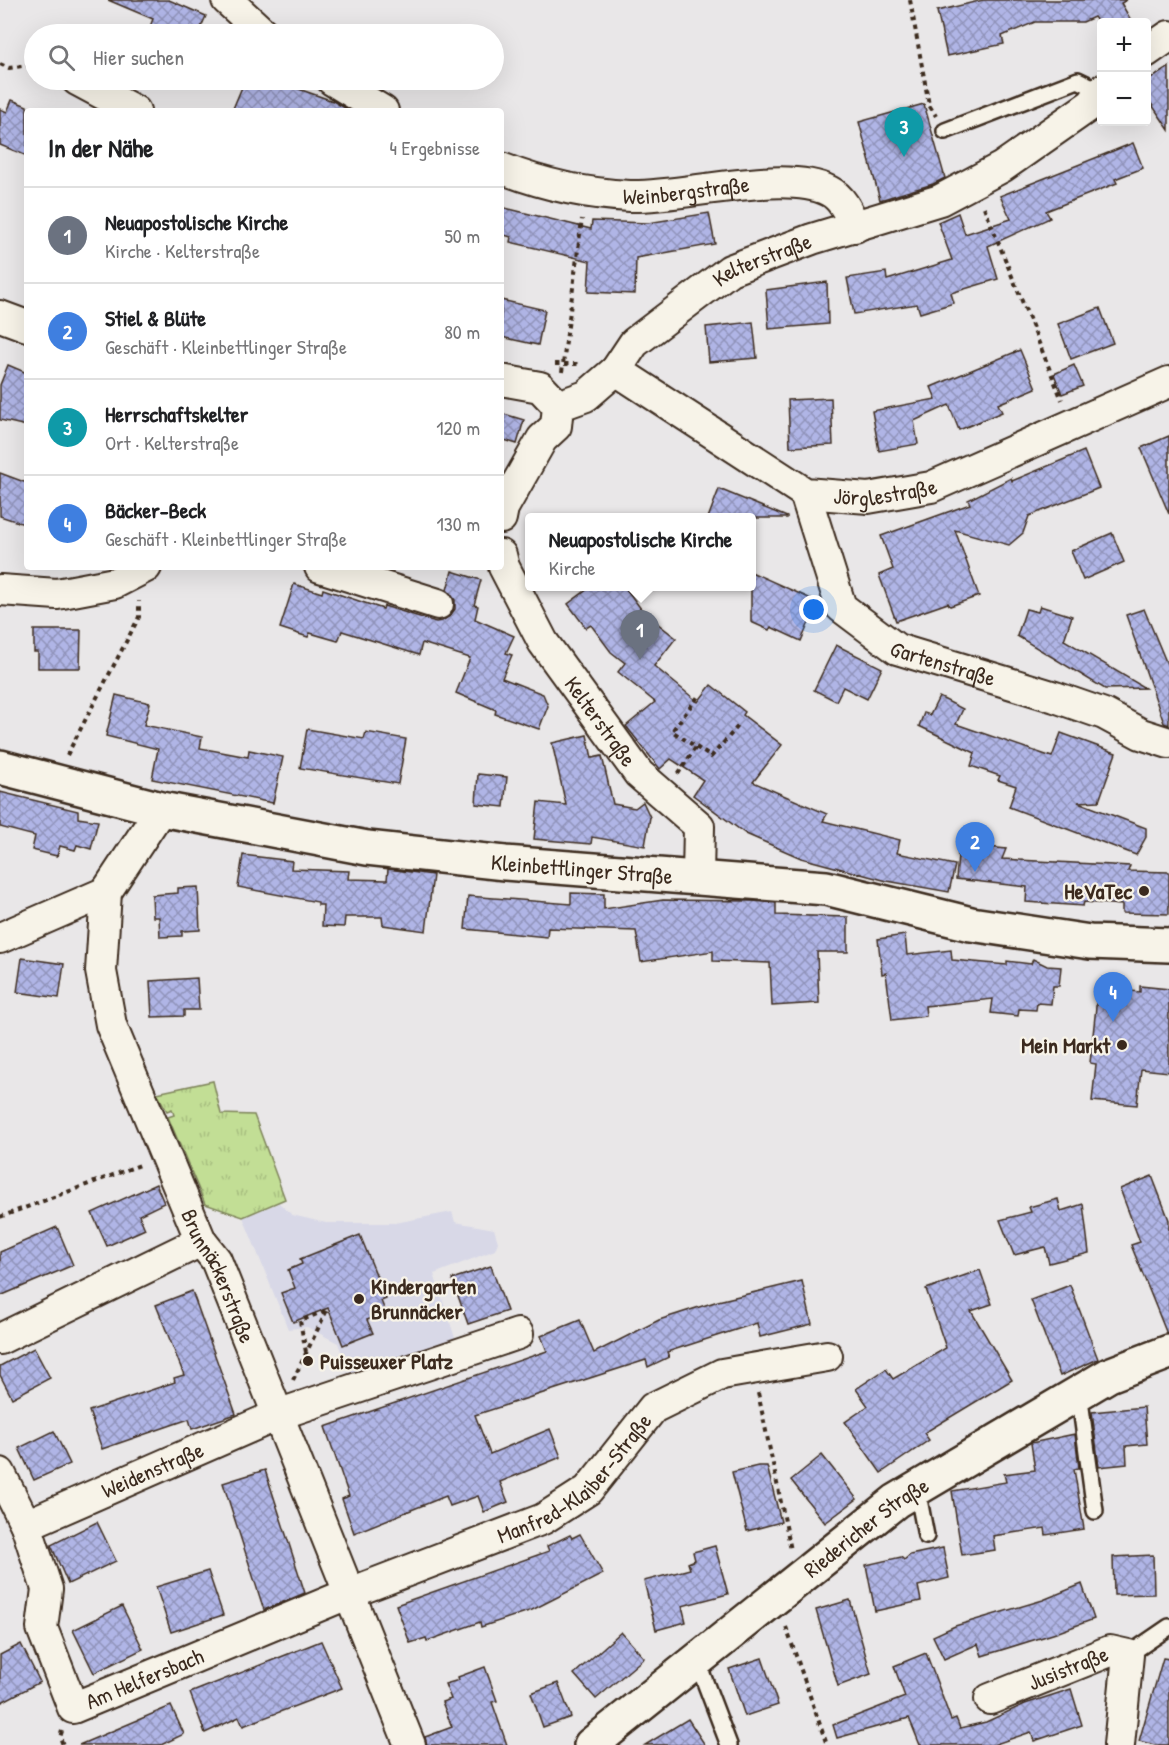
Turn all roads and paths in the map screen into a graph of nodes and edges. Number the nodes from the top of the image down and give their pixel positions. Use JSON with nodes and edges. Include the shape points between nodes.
{"nodes":[{"id":1,"x":226,"y":0,"type":"edge"},
{"id":2,"x":910,"y":0,"type":"edge"},
{"id":3,"x":253,"y":24,"type":"edge"},
{"id":4,"x":1169,"y":36,"type":"edge"},
{"id":5,"x":1151,"y":49,"type":"edge"},
{"id":6,"x":0,"y":64,"type":"edge"},
{"id":7,"x":24,"y":66,"type":"edge"},
{"id":8,"x":1097,"y":89,"type":"edge"},
{"id":9,"x":96,"y":90,"type":"edge"},
{"id":10,"x":348,"y":90,"type":"edge"},
{"id":11,"x":1097,"y":97,"type":"edge"},
{"id":12,"x":129,"y":108,"type":"edge"},
{"id":13,"x":378,"y":108,"type":"edge"},
{"id":14,"x":945,"y":131,"type":"joint"},
{"id":15,"x":504,"y":169,"type":"edge"},
{"id":16,"x":974,"y":183,"type":"junction"},
{"id":17,"x":585,"y":191,"type":"junction"},
{"id":18,"x":855,"y":227,"type":"junction"},
{"id":19,"x":0,"y":316,"type":"edge"},
{"id":20,"x":24,"y":325,"type":"edge"},
{"id":21,"x":564,"y":364,"type":"dead end"},
{"id":22,"x":616,"y":370,"type":"junction"},
{"id":23,"x":504,"y":381,"type":"edge"},
{"id":24,"x":1169,"y":381,"type":"edge"},
{"id":25,"x":558,"y":406,"type":"junction"},
{"id":26,"x":1072,"y":425,"type":"junction"},
{"id":27,"x":805,"y":493,"type":"junction"},
{"id":28,"x":504,"y":506,"type":"edge"},
{"id":29,"x":504,"y":567,"type":"edge"},
{"id":30,"x":139,"y":570,"type":"edge"},
{"id":31,"x":143,"y":570,"type":"edge"},
{"id":32,"x":330,"y":570,"type":"edge"},
{"id":33,"x":0,"y":590,"type":"edge"},
{"id":34,"x":438,"y":604,"type":"dead end"},
{"id":35,"x":700,"y":694,"type":"dead end"},
{"id":36,"x":739,"y":725,"type":"dead end"},
{"id":37,"x":1169,"y":743,"type":"edge"},
{"id":38,"x":696,"y":747,"type":"junction"},
{"id":39,"x":0,"y":767,"type":"edge"},
{"id":40,"x":53,"y":782,"type":"junction"},
{"id":41,"x":664,"y":795,"type":"junction"},
{"id":42,"x":160,"y":809,"type":"junction"},
{"id":43,"x":698,"y":877,"type":"junction"},
{"id":44,"x":106,"y":892,"type":"junction"},
{"id":45,"x":0,"y":938,"type":"edge"},
{"id":46,"x":1169,"y":945,"type":"edge"},
{"id":47,"x":167,"y":1155,"type":"junction"},
{"id":48,"x":0,"y":1217,"type":"edge"},
{"id":49,"x":201,"y":1241,"type":"junction"},
{"id":50,"x":518,"y":1334,"type":"dead end"},
{"id":51,"x":0,"y":1339,"type":"edge"},
{"id":52,"x":1169,"y":1352,"type":"edge"},
{"id":53,"x":306,"y":1353,"type":"junction"},
{"id":54,"x":827,"y":1356,"type":"dead end"},
{"id":55,"x":753,"y":1369,"type":"junction"},
{"id":56,"x":291,"y":1384,"type":"dead end"},
{"id":57,"x":1079,"y":1393,"type":"junction"},
{"id":58,"x":279,"y":1414,"type":"junction"},
{"id":59,"x":0,"y":1473,"type":"edge"},
{"id":60,"x":917,"y":1489,"type":"junction"},
{"id":61,"x":1095,"y":1511,"type":"dead end"},
{"id":62,"x":26,"y":1525,"type":"junction"},
{"id":63,"x":926,"y":1536,"type":"dead end"},
{"id":64,"x":786,"y":1589,"type":"junction"},
{"id":65,"x":350,"y":1593,"type":"junction"},
{"id":66,"x":1169,"y":1627,"type":"edge"},
{"id":67,"x":1128,"y":1655,"type":"junction"},
{"id":68,"x":697,"y":1661,"type":"junction"},
{"id":69,"x":990,"y":1699,"type":"dead end"},
{"id":70,"x":60,"y":1737,"type":"dead end"},
{"id":71,"x":63,"y":1745,"type":"edge"},
{"id":72,"x":410,"y":1745,"type":"edge"},
{"id":73,"x":591,"y":1745,"type":"edge"},
{"id":74,"x":729,"y":1745,"type":"edge"},
{"id":75,"x":827,"y":1745,"type":"edge"},
{"id":76,"x":1119,"y":1745,"type":"edge"}],
"edges":[{"from":1,"to":3,"type":"street"},
{"from":2,"to":14,"type":"path","via":[[929,105]]},
{"from":4,"to":5,"type":"street"},
{"from":6,"to":7,"type":"path","via":[[9,68]]},
{"from":8,"to":14,"type":"lane","via":[[1078,80]]},
{"from":9,"to":12,"type":"street"},
{"from":10,"to":13,"type":"street"},
{"from":11,"to":16,"type":"street","name":"Kelterstraße","via":[[1092,104]]},
{"from":15,"to":17,"type":"street","name":"Weinbergstraße"},
{"from":16,"to":18,"type":"street","name":"Kelterstraße","via":[[921,208]]},
{"from":16,"to":26,"type":"path"},
{"from":17,"to":18,"type":"street","name":"Weinbergstraße","via":[[632,196],[780,183],[806,185],[829,191],[845,206]]},
{"from":17,"to":21,"type":"path"},
{"from":18,"to":22,"type":"street","name":"Kelterstraße","via":[[730,270],[634,344]]},
{"from":19,"to":20,"type":"street"},
{"from":22,"to":25,"type":"street","name":"Kelterstraße","via":[[586,396]]},
{"from":22,"to":27,"type":"street","name":"Jörglestraße"},
{"from":23,"to":25,"type":"street","via":[[540,387]]},
{"from":24,"to":26,"type":"street","name":"Jörglestraße"},
{"from":25,"to":28,"type":"street","via":[[556,426],[542,439]]},
{"from":26,"to":27,"type":"street","name":"Jörglestraße","via":[[931,487],[868,498]]},
{"from":27,"to":37,"type":"street","name":"Gartenstraße","via":[[841,607],[897,649],[1055,697]]},
{"from":29,"to":41,"type":"street","name":"Kelterstraße","via":[[543,642],[639,774]]},
{"from":30,"to":33,"type":"street","via":[[115,583],[57,594]]},
{"from":31,"to":40,"type":"path","via":[[139,617]]},
{"from":32,"to":34,"type":"street"},
{"from":35,"to":38,"type":"path","via":[[672,731]]},
{"from":36,"to":38,"type":"path","via":[[711,757]]},
{"from":38,"to":41,"type":"path"},
{"from":39,"to":40,"type":"street","name":"Kleinbettlinger Straße"},
{"from":40,"to":42,"type":"street","name":"Kleinbettlinger Straße"},
{"from":41,"to":43,"type":"street","name":"Kelterstraße","via":[[699,826]]},
{"from":42,"to":43,"type":"street","name":"Kleinbettlinger Straße","via":[[367,848]]},
{"from":42,"to":44,"type":"street","name":"Brunnäckerstraße"},
{"from":43,"to":46,"type":"street","name":"Kleinbettlinger Straße","via":[[826,888],[971,924],[1090,942]]},
{"from":44,"to":45,"type":"street"},
{"from":44,"to":47,"type":"street","name":"Brunnäckerstraße","via":[[101,971],[111,1025]]},
{"from":47,"to":48,"type":"path"},
{"from":47,"to":49,"type":"street","name":"Brunnäckerstraße"},
{"from":49,"to":51,"type":"street"},
{"from":49,"to":58,"type":"street","name":"Brunnäckerstraße","via":[[216,1260]]},
{"from":50,"to":58,"type":"street","name":"Weidenstraße"},
{"from":52,"to":57,"type":"street","name":"Riedericher Straße","via":[[1109,1375]]},
{"from":53,"to":53,"type":"path","via":[[300,1321],[328,1309]]},
{"from":53,"to":56,"type":"path"},
{"from":54,"to":55,"type":"street","name":"Manfred-Klaiber-Straße"},
{"from":55,"to":64,"type":"path"},
{"from":55,"to":65,"type":"street","name":"Manfred-Klaiber-Straße","via":[[722,1374],[653,1408],[588,1490],[543,1519]]},
{"from":57,"to":60,"type":"street","name":"Riedericher Straße"},
{"from":57,"to":61,"type":"lane"},
{"from":58,"to":62,"type":"street","name":"Weidenstraße"},
{"from":58,"to":65,"type":"street","name":"Brunnäckerstraße"},
{"from":59,"to":62,"type":"street","name":"Am Helfersbach"},
{"from":60,"to":63,"type":"lane"},
{"from":60,"to":64,"type":"street","name":"Riedericher Straße","via":[[896,1501]]},
{"from":62,"to":65,"type":"street","name":"Am Helfersbach","via":[[47,1589],[42,1628],[73,1708]]},
{"from":64,"to":68,"type":"street","name":"Riedericher Straße"},
{"from":64,"to":75,"type":"path"},
{"from":65,"to":72,"type":"street","name":"Brunnäckerstraße"},
{"from":66,"to":67,"type":"lane"},
{"from":67,"to":69,"type":"street","name":"Jusistraße","via":[[1110,1651]]},
{"from":67,"to":76,"type":"street","name":"Jusistraße"},
{"from":68,"to":73,"type":"street","name":"Riedericher Straße"},
{"from":68,"to":74,"type":"lane"},
{"from":70,"to":71,"type":"path"}]}
